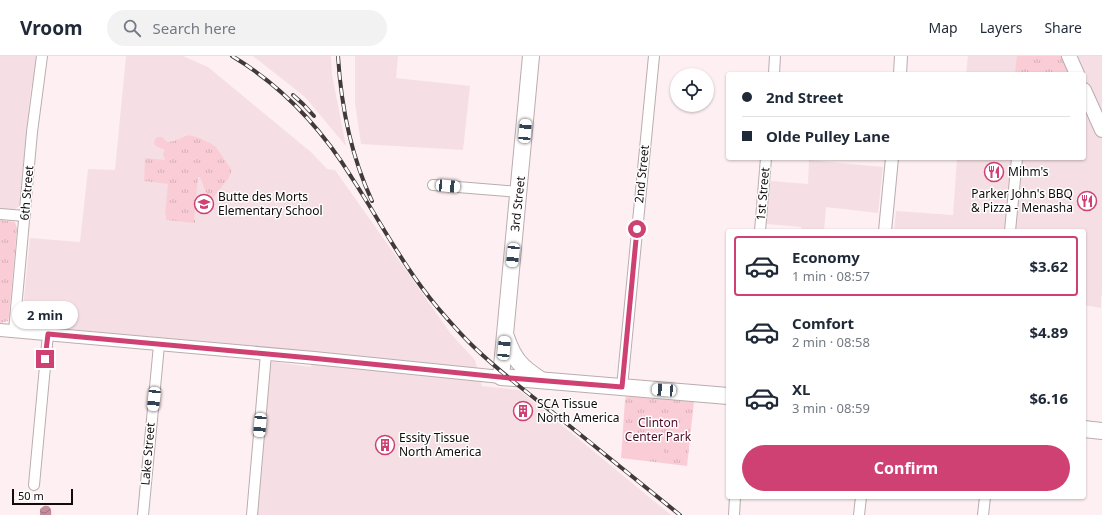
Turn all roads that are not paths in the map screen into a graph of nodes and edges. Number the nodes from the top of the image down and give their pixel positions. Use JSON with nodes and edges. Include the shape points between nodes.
{"nodes":[{"id":1,"x":42,"y":56,"type":"edge"},
{"id":2,"x":531,"y":56,"type":"edge"},
{"id":3,"x":654,"y":56,"type":"edge"},
{"id":4,"x":775,"y":56,"type":"edge"},
{"id":5,"x":902,"y":56,"type":"edge"},
{"id":6,"x":1069,"y":56,"type":"edge"},
{"id":7,"x":774,"y":72,"type":"edge"},
{"id":8,"x":900,"y":72,"type":"edge"},
{"id":9,"x":1076,"y":72,"type":"edge"},
{"id":10,"x":1086,"y":94,"type":"edge"},
{"id":11,"x":1102,"y":130,"type":"edge"},
{"id":12,"x":766,"y":160,"type":"edge"},
{"id":13,"x":892,"y":160,"type":"edge"},
{"id":14,"x":1017,"y":160,"type":"edge"},
{"id":15,"x":433,"y":185,"type":"dead end"},
{"id":16,"x":519,"y":192,"type":"junction"},
{"id":17,"x":0,"y":214,"type":"edge"},
{"id":18,"x":24,"y":216,"type":"junction"},
{"id":19,"x":760,"y":229,"type":"edge"},
{"id":20,"x":885,"y":229,"type":"edge"},
{"id":21,"x":1010,"y":229,"type":"edge"},
{"id":22,"x":0,"y":330,"type":"edge"},
{"id":23,"x":14,"y":331,"type":"junction"},
{"id":24,"x":505,"y":333,"type":"junction"},
{"id":25,"x":48,"y":334,"type":"junction"},
{"id":26,"x":159,"y":345,"type":"junction"},
{"id":27,"x":266,"y":354,"type":"junction"},
{"id":28,"x":501,"y":377,"type":"junction"},
{"id":29,"x":541,"y":380,"type":"junction"},
{"id":30,"x":622,"y":387,"type":"junction"},
{"id":31,"x":726,"y":396,"type":"edge"},
{"id":32,"x":1086,"y":429,"type":"edge"},
{"id":33,"x":1102,"y":431,"type":"edge"},
{"id":34,"x":34,"y":484,"type":"dead end"},
{"id":35,"x":735,"y":499,"type":"edge"},
{"id":36,"x":861,"y":499,"type":"edge"},
{"id":37,"x":985,"y":499,"type":"edge"},
{"id":38,"x":143,"y":515,"type":"edge"},
{"id":39,"x":252,"y":515,"type":"edge"},
{"id":40,"x":734,"y":515,"type":"edge"},
{"id":41,"x":859,"y":515,"type":"edge"},
{"id":42,"x":983,"y":515,"type":"edge"}],
"edges":[{"from":1,"to":18,"type":"street","name":"6th Street"},
{"from":2,"to":16,"type":"main road","name":"3rd Street"},
{"from":3,"to":30,"type":"street","name":"2nd Street"},
{"from":4,"to":7,"type":"street"},
{"from":5,"to":8,"type":"street"},
{"from":6,"to":9,"type":"main road"},
{"from":10,"to":11,"type":"main road"},
{"from":12,"to":19,"type":"street","name":"1st Street"},
{"from":13,"to":20,"type":"street"},
{"from":14,"to":21,"type":"street"},
{"from":15,"to":16,"type":"street"},
{"from":16,"to":24,"type":"main road","name":"3rd Street"},
{"from":17,"to":18,"type":"street"},
{"from":18,"to":23,"type":"street","name":"6th Street"},
{"from":22,"to":23,"type":"street"},
{"from":23,"to":25,"type":"street"},
{"from":24,"to":28,"type":"main road","name":"3rd Street"},
{"from":24,"to":29,"type":"main road","via":[[510,348],[521,365]]},
{"from":25,"to":26,"type":"street"},
{"from":25,"to":34,"type":"street"},
{"from":26,"to":27,"type":"street"},
{"from":26,"to":38,"type":"street","name":"Lake Street"},
{"from":27,"to":28,"type":"street"},
{"from":27,"to":39,"type":"street"},
{"from":28,"to":29,"type":"main road"},
{"from":29,"to":30,"type":"main road"},
{"from":30,"to":31,"type":"main road"},
{"from":32,"to":33,"type":"main road"},
{"from":35,"to":40,"type":"street"},
{"from":36,"to":41,"type":"street"},
{"from":37,"to":42,"type":"street"}]}
